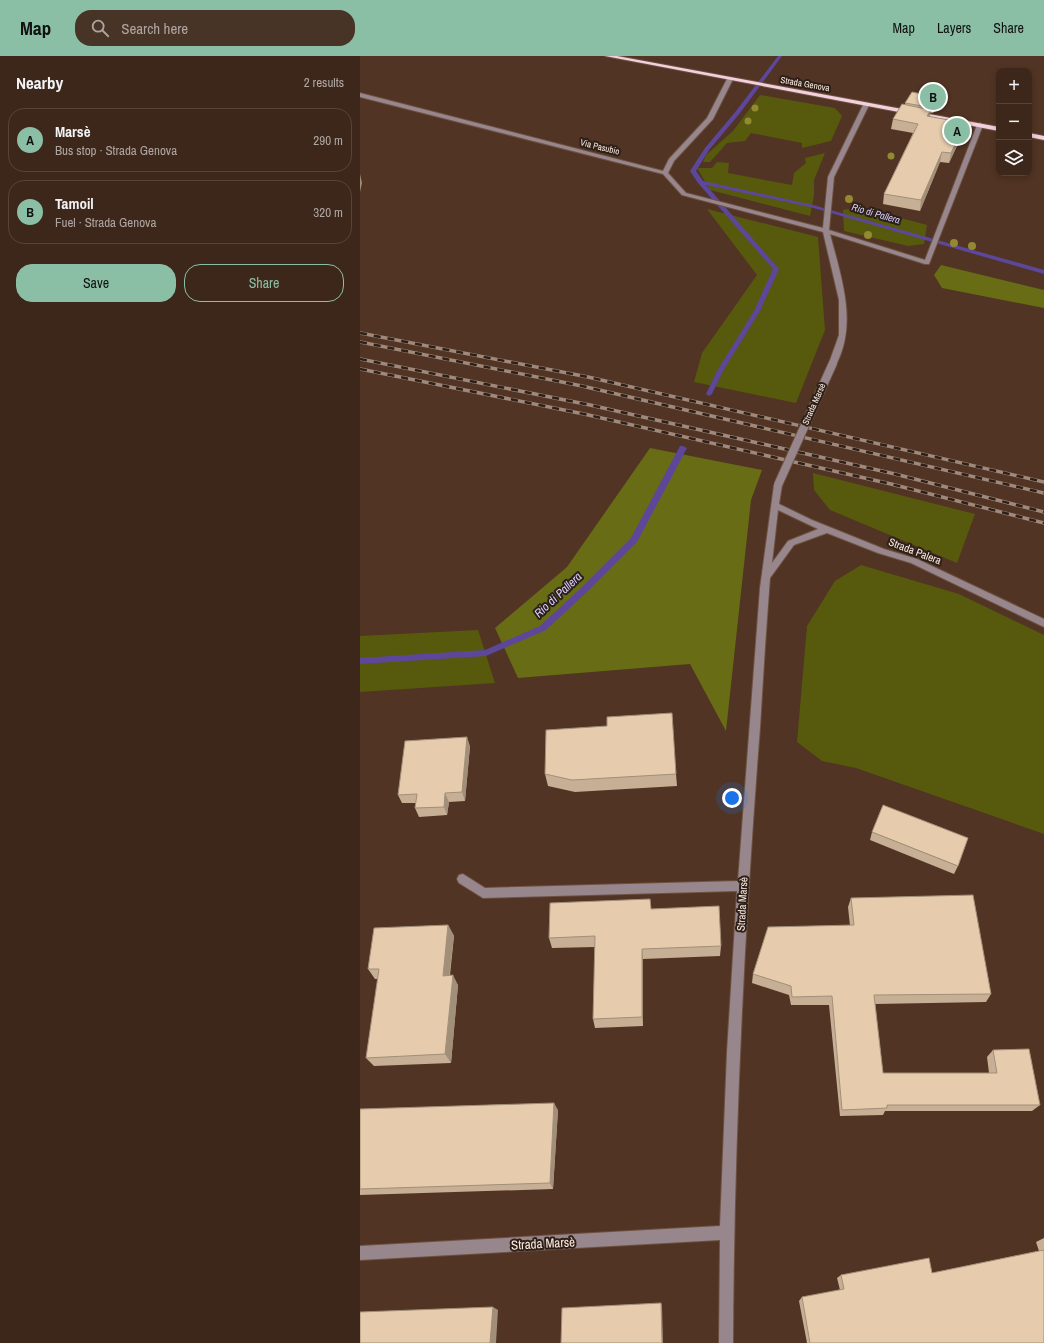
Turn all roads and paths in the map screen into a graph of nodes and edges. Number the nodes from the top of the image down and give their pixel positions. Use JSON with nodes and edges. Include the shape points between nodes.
{"nodes":[{"id":1,"x":608,"y":56,"type":"edge"},
{"id":2,"x":730,"y":79,"type":"junction"},
{"id":3,"x":360,"y":95,"type":"edge"},
{"id":4,"x":866,"y":105,"type":"junction"},
{"id":5,"x":980,"y":125,"type":"junction"},
{"id":6,"x":996,"y":128,"type":"edge"},
{"id":7,"x":1032,"y":136,"type":"edge"},
{"id":8,"x":1044,"y":138,"type":"edge"},
{"id":9,"x":665,"y":173,"type":"junction"},
{"id":10,"x":826,"y":231,"type":"junction"},
{"id":11,"x":775,"y":505,"type":"junction"},
{"id":12,"x":828,"y":529,"type":"junction"},
{"id":13,"x":767,"y":576,"type":"junction"},
{"id":14,"x":1044,"y":623,"type":"edge"},
{"id":15,"x":463,"y":879,"type":"dead end"},
{"id":16,"x":743,"y":886,"type":"junction"},
{"id":17,"x":726,"y":1233,"type":"junction"},
{"id":18,"x":360,"y":1253,"type":"edge"},
{"id":19,"x":726,"y":1343,"type":"edge"}],
"edges":[{"from":1,"to":2,"type":"main road","name":"Strada Genova"},
{"from":2,"to":4,"type":"main road","name":"Strada Genova"},
{"from":2,"to":9,"type":"street","via":[[710,119],[671,160]]},
{"from":3,"to":9,"type":"street","name":"Via Pasubio"},
{"from":4,"to":5,"type":"main road","name":"Strada Genova"},
{"from":4,"to":10,"type":"street","name":"Strada Marsè","via":[[831,177]]},
{"from":5,"to":6,"type":"main road","name":"Strada Genova"},
{"from":5,"to":10,"type":"street","via":[[927,264]]},
{"from":7,"to":8,"type":"main road"},
{"from":9,"to":10,"type":"street","via":[[684,194]]},
{"from":10,"to":11,"type":"street","name":"Strada Marsè","bridge":true,"via":[[843,300],[843,335],[778,485]]},
{"from":11,"to":12,"type":"street","name":"Strada Palera"},
{"from":11,"to":13,"type":"street","name":"Strada Marsè"},
{"from":12,"to":13,"type":"street","via":[[791,543]]},
{"from":12,"to":14,"type":"street","name":"Strada Palera","via":[[881,551],[914,561]]},
{"from":13,"to":16,"type":"street","name":"Strada Marsè"},
{"from":15,"to":16,"type":"street","via":[[483,893]]},
{"from":16,"to":17,"type":"street","name":"Strada Marsè"},
{"from":17,"to":18,"type":"street","name":"Strada Marsè"},
{"from":17,"to":19,"type":"street","name":"Strada Marsè"}]}
